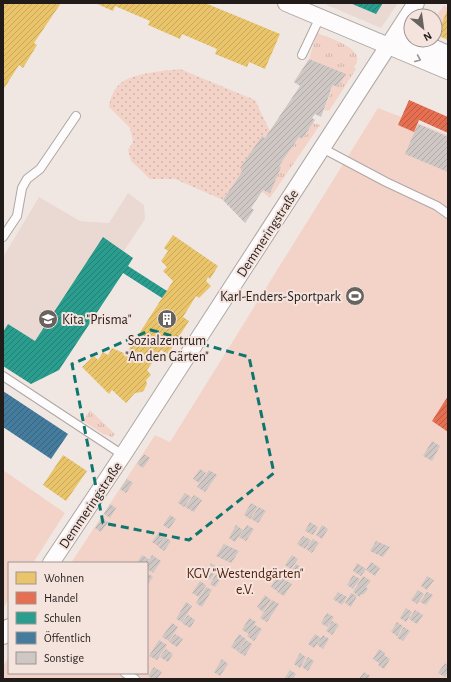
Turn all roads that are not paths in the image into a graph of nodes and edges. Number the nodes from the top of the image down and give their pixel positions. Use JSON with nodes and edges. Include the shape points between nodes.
{"nodes":[{"id":1,"x":286,"y":3,"type":"edge"},
{"id":2,"x":416,"y":3,"type":"edge"},
{"id":3,"x":320,"y":17,"type":"junction"},
{"id":4,"x":388,"y":46,"type":"junction"},
{"id":5,"x":448,"y":54,"type":"edge"},
{"id":6,"x":302,"y":56,"type":"dead end"},
{"id":7,"x":448,"y":72,"type":"edge"},
{"id":8,"x":76,"y":116,"type":"dead end"},
{"id":9,"x":322,"y":148,"type":"junction"},
{"id":10,"x":448,"y":214,"type":"edge"},
{"id":11,"x":3,"y":237,"type":"edge"},
{"id":12,"x":3,"y":376,"type":"edge"},
{"id":13,"x":123,"y":455,"type":"junction"},
{"id":14,"x":52,"y":562,"type":"edge"}],
"edges":[{"from":1,"to":3,"type":"street"},
{"from":2,"to":4,"type":"street","name":"Demmeringstraße"},
{"from":3,"to":4,"type":"street"},
{"from":3,"to":6,"type":"lane"},
{"from":4,"to":5,"type":"street","via":[[406,41],[424,44]]},
{"from":4,"to":7,"type":"street","one_way":true},
{"from":4,"to":9,"type":"street","name":"Demmeringstraße"},
{"from":8,"to":11,"type":"lane","via":[[40,169],[24,183],[17,216]]},
{"from":9,"to":10,"type":"lane"},
{"from":9,"to":13,"type":"street","name":"Demmeringstraße"},
{"from":12,"to":13,"type":"lane"},
{"from":13,"to":14,"type":"street","name":"Demmeringstraße"}]}
